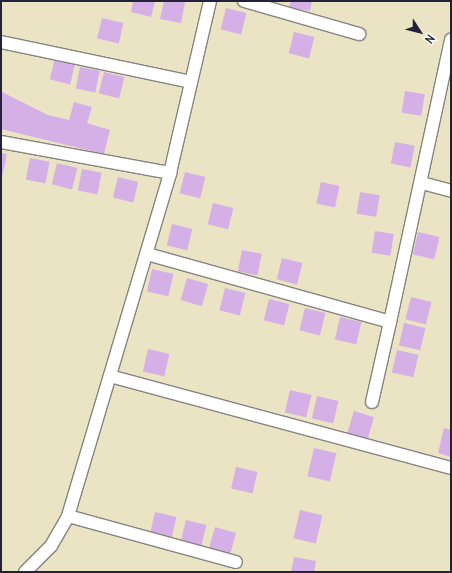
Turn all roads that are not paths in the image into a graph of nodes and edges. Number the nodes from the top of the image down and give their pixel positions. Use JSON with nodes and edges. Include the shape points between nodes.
{"nodes":[{"id":1,"x":210,"y":1,"type":"edge"},
{"id":2,"x":244,"y":1,"type":"edge"},
{"id":3,"x":359,"y":34,"type":"dead end"},
{"id":4,"x":451,"y":38,"type":"edge"},
{"id":5,"x":1,"y":42,"type":"edge"},
{"id":6,"x":191,"y":82,"type":"junction"},
{"id":7,"x":1,"y":142,"type":"edge"},
{"id":8,"x":170,"y":173,"type":"junction"},
{"id":9,"x":422,"y":183,"type":"junction"},
{"id":10,"x":451,"y":191,"type":"edge"},
{"id":11,"x":147,"y":254,"type":"junction"},
{"id":12,"x":390,"y":322,"type":"junction"},
{"id":13,"x":110,"y":376,"type":"junction"},
{"id":14,"x":372,"y":402,"type":"dead end"},
{"id":15,"x":451,"y":468,"type":"edge"},
{"id":16,"x":68,"y":516,"type":"junction"},
{"id":17,"x":236,"y":562,"type":"dead end"},
{"id":18,"x":25,"y":572,"type":"edge"}],
"edges":[{"from":1,"to":6,"type":"street"},
{"from":2,"to":3,"type":"street"},
{"from":4,"to":9,"type":"street"},
{"from":5,"to":6,"type":"street"},
{"from":6,"to":8,"type":"street"},
{"from":7,"to":8,"type":"street"},
{"from":8,"to":11,"type":"street"},
{"from":9,"to":10,"type":"street"},
{"from":9,"to":12,"type":"street"},
{"from":11,"to":12,"type":"street"},
{"from":11,"to":13,"type":"street"},
{"from":12,"to":14,"type":"street"},
{"from":13,"to":15,"type":"street"},
{"from":13,"to":16,"type":"street"},
{"from":16,"to":17,"type":"street"},
{"from":16,"to":18,"type":"street","via":[[51,546]]}]}
